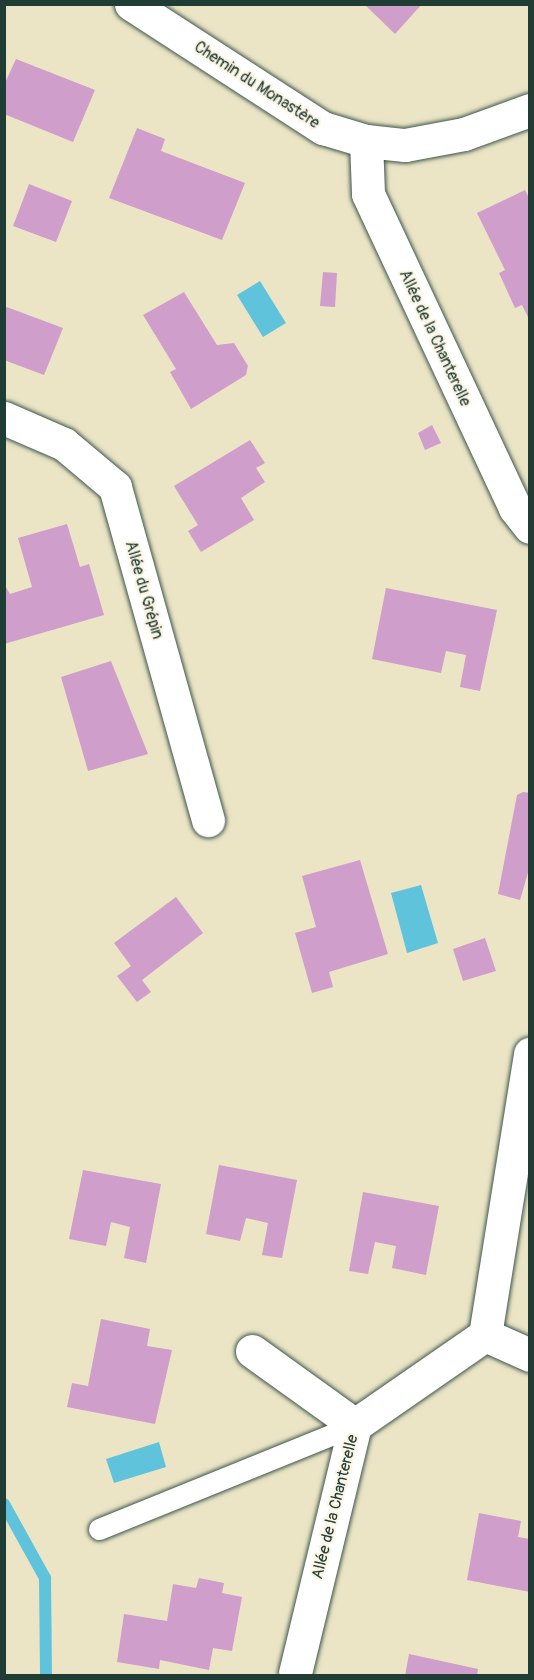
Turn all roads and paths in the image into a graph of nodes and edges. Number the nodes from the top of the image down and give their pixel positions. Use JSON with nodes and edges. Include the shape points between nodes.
{"nodes":[{"id":1,"x":131,"y":4,"type":"edge"},
{"id":2,"x":530,"y":110,"type":"edge"},
{"id":3,"x":366,"y":141,"type":"junction"},
{"id":4,"x":4,"y":418,"type":"edge"},
{"id":5,"x":530,"y":527,"type":"edge"},
{"id":6,"x":208,"y":820,"type":"dead end"},
{"id":7,"x":530,"y":1054,"type":"edge"},
{"id":8,"x":485,"y":1335,"type":"junction"},
{"id":9,"x":252,"y":1351,"type":"dead end"},
{"id":10,"x":530,"y":1355,"type":"edge"},
{"id":11,"x":355,"y":1425,"type":"junction"},
{"id":12,"x":99,"y":1529,"type":"dead end"},
{"id":13,"x":295,"y":1673,"type":"dead end"}],
"edges":[{"from":1,"to":3,"type":"street","name":"Chemin du Monastère","via":[[323,128]]},
{"from":2,"to":3,"type":"street","name":"Chemin du Monastère","via":[[464,134],[405,145]]},
{"from":3,"to":5,"type":"street","name":"Allée de la Chanterelle","via":[[368,194],[515,508]]},
{"from":4,"to":6,"type":"street","name":"Allée du Grépin","via":[[64,444],[115,487]]},
{"from":7,"to":8,"type":"street"},
{"from":8,"to":10,"type":"street"},
{"from":8,"to":11,"type":"street","name":"Allée de la Chanterelle"},
{"from":9,"to":11,"type":"street"},
{"from":11,"to":12,"type":"lane"},
{"from":11,"to":13,"type":"street","name":"Allée de la Chanterelle"}]}
